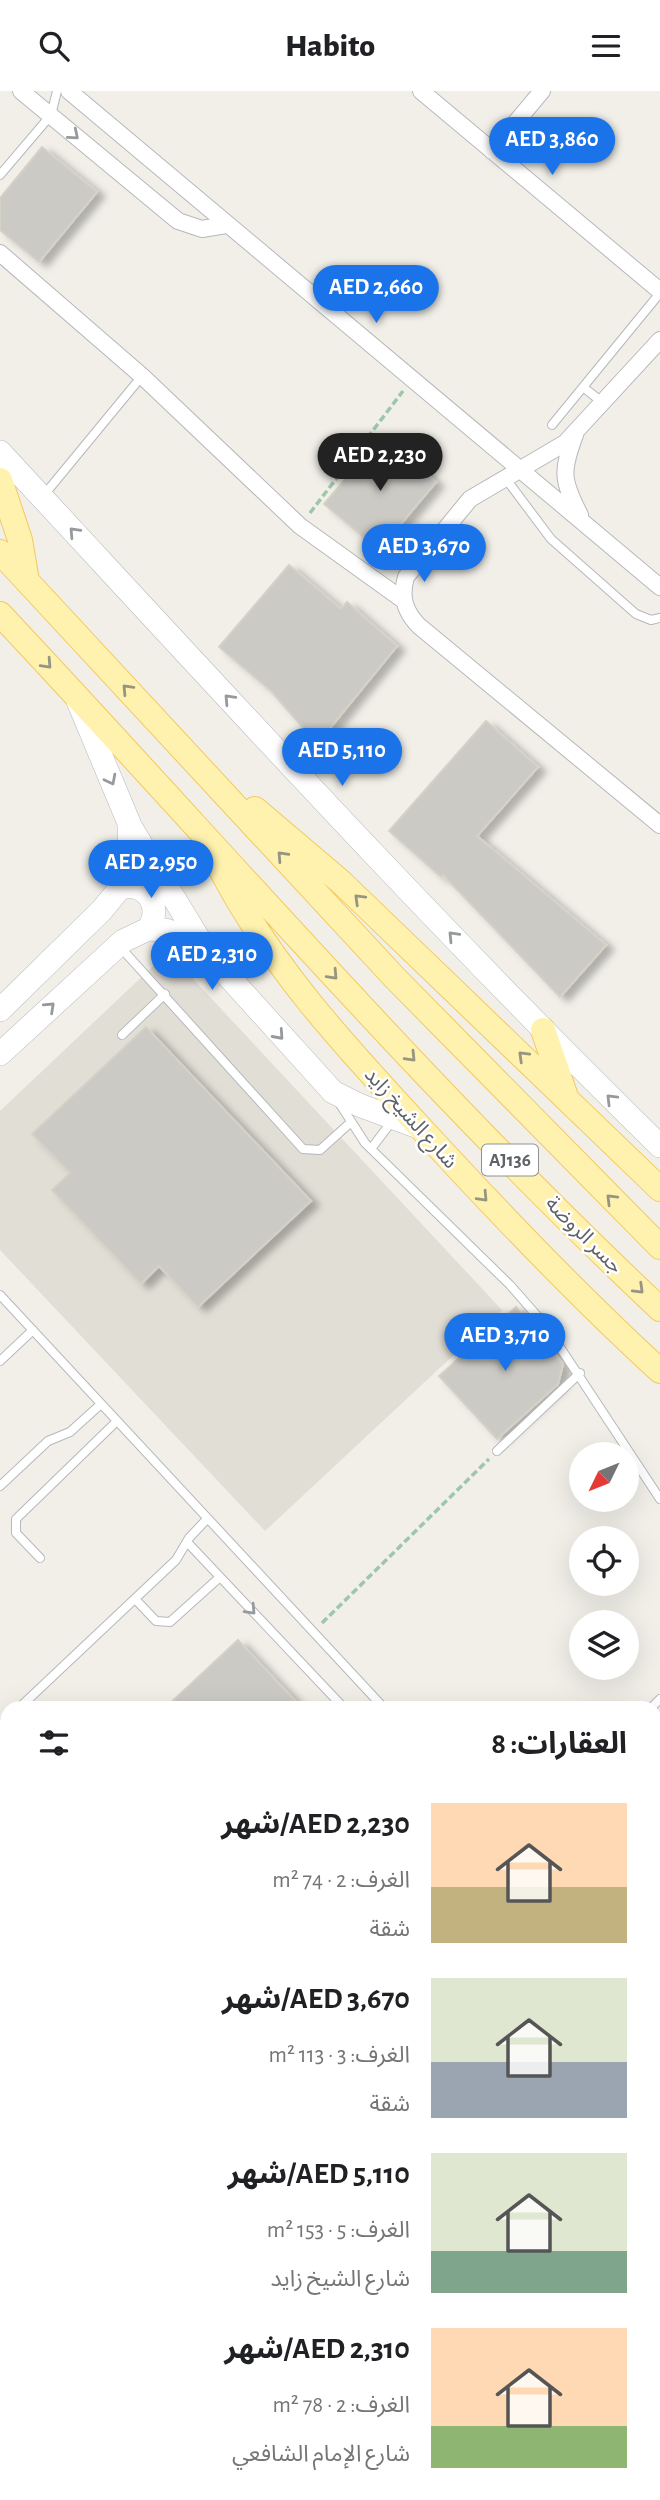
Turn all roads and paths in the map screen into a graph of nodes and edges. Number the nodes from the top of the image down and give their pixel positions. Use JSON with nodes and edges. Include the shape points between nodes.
{"nodes":[{"id":1,"x":22,"y":91,"type":"edge"},
{"id":2,"x":57,"y":91,"type":"edge"},
{"id":3,"x":69,"y":91,"type":"edge"},
{"id":4,"x":421,"y":91,"type":"edge"},
{"id":5,"x":542,"y":91,"type":"edge"},
{"id":6,"x":51,"y":115,"type":"junction"},
{"id":7,"x":492,"y":151,"type":"junction"},
{"id":8,"x":0,"y":175,"type":"edge"},
{"id":9,"x":226,"y":225,"type":"junction"},
{"id":10,"x":0,"y":253,"type":"edge"},
{"id":11,"x":660,"y":292,"type":"edge"},
{"id":12,"x":659,"y":343,"type":"edge"},
{"id":13,"x":142,"y":376,"type":"junction"},
{"id":14,"x":412,"y":379,"type":"junction"},
{"id":15,"x":583,"y":387,"type":"junction"},
{"id":16,"x":603,"y":402,"type":"junction"},
{"id":17,"x":552,"y":425,"type":"dead end"},
{"id":18,"x":576,"y":432,"type":"junction"},
{"id":19,"x":0,"y":452,"type":"edge"},
{"id":20,"x":522,"y":471,"type":"junction"},
{"id":21,"x":506,"y":479,"type":"junction"},
{"id":22,"x":0,"y":480,"type":"edge"},
{"id":23,"x":42,"y":497,"type":"junction"},
{"id":24,"x":584,"y":523,"type":"junction"},
{"id":25,"x":300,"y":526,"type":"junction"},
{"id":26,"x":0,"y":552,"type":"edge"},
{"id":27,"x":27,"y":582,"type":"junction"},
{"id":28,"x":660,"y":587,"type":"edge"},
{"id":29,"x":403,"y":600,"type":"junction"},
{"id":30,"x":0,"y":614,"type":"edge"},
{"id":31,"x":660,"y":618,"type":"edge"},
{"id":32,"x":76,"y":694,"type":"junction"},
{"id":33,"x":207,"y":774,"type":"junction"},
{"id":34,"x":129,"y":823,"type":"junction"},
{"id":35,"x":660,"y":825,"type":"edge"},
{"id":36,"x":202,"y":834,"type":"junction"},
{"id":37,"x":120,"y":888,"type":"junction"},
{"id":38,"x":148,"y":929,"type":"junction"},
{"id":39,"x":118,"y":945,"type":"junction"},
{"id":40,"x":209,"y":955,"type":"junction"},
{"id":41,"x":165,"y":994,"type":"junction"},
{"id":42,"x":0,"y":1010,"type":"edge"},
{"id":43,"x":543,"y":1030,"type":"junction"},
{"id":44,"x":122,"y":1035,"type":"dead end"},
{"id":45,"x":0,"y":1054,"type":"edge"},
{"id":46,"x":334,"y":1091,"type":"junction"},
{"id":47,"x":566,"y":1097,"type":"junction"},
{"id":48,"x":396,"y":1117,"type":"junction"},
{"id":49,"x":350,"y":1123,"type":"junction"},
{"id":50,"x":421,"y":1128,"type":"junction"},
{"id":51,"x":660,"y":1146,"type":"edge"},
{"id":52,"x":371,"y":1149,"type":"junction"},
{"id":53,"x":660,"y":1189,"type":"edge"},
{"id":54,"x":660,"y":1247,"type":"edge"},
{"id":55,"x":0,"y":1295,"type":"edge"},
{"id":56,"x":660,"y":1309,"type":"edge"},
{"id":57,"x":33,"y":1330,"type":"junction"},
{"id":58,"x":0,"y":1361,"type":"edge"},
{"id":59,"x":660,"y":1371,"type":"edge"},
{"id":60,"x":580,"y":1373,"type":"junction"},
{"id":61,"x":101,"y":1404,"type":"junction"},
{"id":62,"x":117,"y":1422,"type":"junction"},
{"id":63,"x":497,"y":1451,"type":"joint"},
{"id":64,"x":0,"y":1486,"type":"edge"},
{"id":65,"x":660,"y":1499,"type":"edge"},
{"id":66,"x":207,"y":1519,"type":"junction"},
{"id":67,"x":187,"y":1542,"type":"junction"},
{"id":68,"x":40,"y":1558,"type":"dead end"},
{"id":69,"x":220,"y":1577,"type":"junction"},
{"id":70,"x":136,"y":1599,"type":"junction"},
{"id":71,"x":313,"y":1632,"type":"junction"},
{"id":72,"x":27,"y":1701,"type":"edge"},
{"id":73,"x":337,"y":1701,"type":"edge"},
{"id":74,"x":377,"y":1701,"type":"edge"}],
"edges":[{"from":1,"to":6,"type":"street"},
{"from":2,"to":6,"type":"lane"},
{"from":3,"to":9,"type":"street"},
{"from":4,"to":7,"type":"street"},
{"from":5,"to":7,"type":"street"},
{"from":6,"to":8,"type":"lane"},
{"from":6,"to":9,"type":"street","one_way":true,"via":[[185,225],[202,229]]},
{"from":7,"to":11,"type":"street"},
{"from":9,"to":14,"type":"street"},
{"from":10,"to":13,"type":"street"},
{"from":11,"to":15,"type":"lane"},
{"from":12,"to":16,"type":"street"},
{"from":13,"to":23,"type":"lane"},
{"from":13,"to":25,"type":"street"},
{"from":14,"to":20,"type":"street"},
{"from":14,"to":25,"type":"path"},
{"from":15,"to":16,"type":"lane"},
{"from":15,"to":17,"type":"lane"},
{"from":16,"to":18,"type":"street"},
{"from":18,"to":20,"type":"street"},
{"from":18,"to":24,"type":"street","via":[[563,477]]},
{"from":19,"to":23,"type":"street"},
{"from":20,"to":21,"type":"street"},
{"from":20,"to":24,"type":"street"},
{"from":21,"to":29,"type":"street","via":[[458,511],[406,577]]},
{"from":21,"to":31,"type":"lane","via":[[561,549],[636,614],[650,620]]},
{"from":22,"to":27,"type":"main road","via":[[20,540]]},
{"from":43,"to":23,"type":"street","one_way":true},
{"from":24,"to":28,"type":"street"},
{"from":25,"to":29,"type":"street"},
{"from":26,"to":27,"type":"main road"},
{"from":33,"to":27,"type":"main road","one_way":true},
{"from":29,"to":35,"type":"street","via":[[419,626]]},
{"from":30,"to":32,"type":"main road","one_way":true},
{"from":32,"to":34,"type":"street","one_way":true},
{"from":32,"to":36,"type":"main road"},
{"from":47,"to":33,"type":"main road","one_way":true,"via":[[333,874]]},
{"from":54,"to":33,"type":"main road","number":"AJ136","one_way":true,"via":[[395,978]]},
{"from":34,"to":37,"type":"street","via":[[130,856]]},
{"from":34,"to":40,"type":"street"},
{"from":36,"to":50,"type":"main road","name":"شارع الشيخ زايد","via":[[246,915],[299,992]]},
{"from":36,"to":56,"type":"main road","name":"جسر الروضة","number":"AJ136","one_way":true,"via":[[363,1008]]},
{"from":37,"to":38,"type":"street","via":[[137,887],[151,897],[155,913]]},
{"from":37,"to":42,"type":"street"},
{"from":38,"to":39,"type":"street"},
{"from":38,"to":40,"type":"street","via":[[181,935]]},
{"from":39,"to":41,"type":"lane"},
{"from":45,"to":39,"type":"street","one_way":true},
{"from":40,"to":46,"type":"street","one_way":true},
{"from":41,"to":44,"type":"lane"},
{"from":41,"to":49,"type":"lane","via":[[303,1149],[320,1150]]},
{"from":43,"to":47,"type":"main road"},
{"from":51,"to":43,"type":"street","one_way":true},
{"from":46,"to":48,"type":"street"},
{"from":46,"to":49,"type":"lane"},
{"from":47,"to":53,"type":"main road"},
{"from":48,"to":50,"type":"street"},
{"from":48,"to":52,"type":"lane"},
{"from":49,"to":52,"type":"lane"},
{"from":50,"to":59,"type":"main road","name":"شارع الشيخ زايد","one_way":true,"via":[[520,1236]]},
{"from":52,"to":60,"type":"lane","via":[[519,1295]]},
{"from":55,"to":57,"type":"lane"},
{"from":57,"to":58,"type":"lane"},
{"from":57,"to":61,"type":"lane"},
{"from":60,"to":63,"type":"lane"},
{"from":60,"to":65,"type":"lane"},
{"from":61,"to":62,"type":"lane"},
{"from":61,"to":64,"type":"lane","via":[[70,1432],[48,1441]]},
{"from":62,"to":66,"type":"lane"},
{"from":62,"to":68,"type":"lane","via":[[16,1519],[16,1533]]},
{"from":63,"to":71,"type":"path"},
{"from":66,"to":67,"type":"lane"},
{"from":66,"to":71,"type":"lane"},
{"from":67,"to":69,"type":"lane"},
{"from":67,"to":70,"type":"lane","via":[[176,1560]]},
{"from":69,"to":70,"type":"lane","via":[[170,1622],[156,1621]]},
{"from":69,"to":73,"type":"lane","one_way":true},
{"from":70,"to":72,"type":"lane"},
{"from":71,"to":74,"type":"lane"}]}
